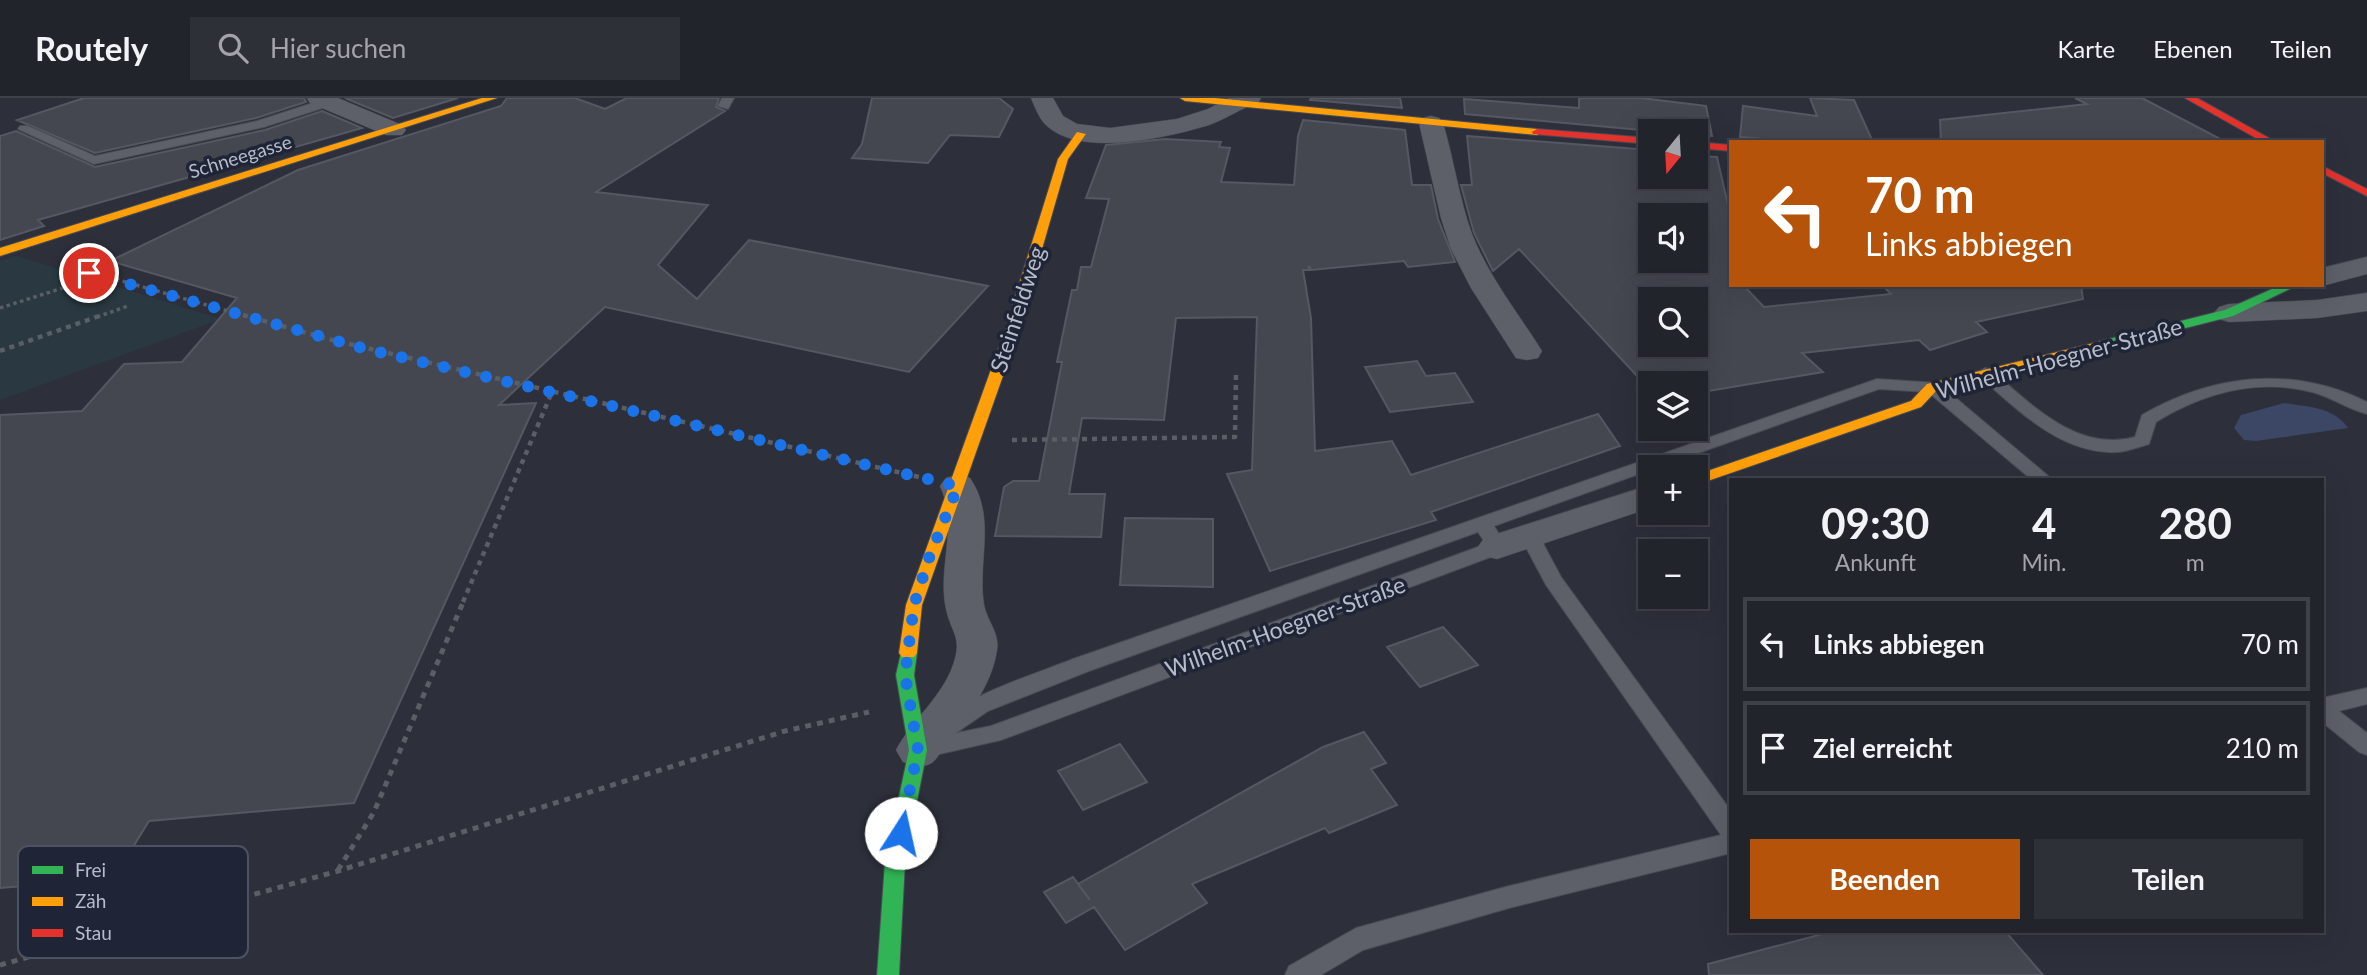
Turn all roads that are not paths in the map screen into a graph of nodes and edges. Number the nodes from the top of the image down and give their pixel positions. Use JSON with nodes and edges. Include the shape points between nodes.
{"nodes":[{"id":1,"x":492,"y":98,"type":"edge"},
{"id":2,"x":1042,"y":98,"type":"edge"},
{"id":3,"x":1185,"y":98,"type":"edge"},
{"id":4,"x":2190,"y":98,"type":"edge"},
{"id":5,"x":323,"y":100,"type":"edge"},
{"id":6,"x":1241,"y":101,"type":"edge"},
{"id":7,"x":1431,"y":124,"type":"junction"},
{"id":8,"x":24,"y":129,"type":"dead end"},
{"id":9,"x":394,"y":130,"type":"junction"},
{"id":10,"x":1081,"y":134,"type":"junction"},
{"id":11,"x":1638,"y":140,"type":"edge"},
{"id":12,"x":2267,"y":140,"type":"edge"},
{"id":13,"x":1708,"y":146,"type":"edge"},
{"id":14,"x":1729,"y":148,"type":"edge"},
{"id":15,"x":2324,"y":170,"type":"edge"},
{"id":16,"x":2367,"y":193,"type":"edge"},
{"id":17,"x":5,"y":250,"type":"edge"},
{"id":18,"x":2367,"y":265,"type":"edge"},
{"id":19,"x":2324,"y":276,"type":"edge"},
{"id":20,"x":2288,"y":287,"type":"edge"},
{"id":21,"x":2367,"y":302,"type":"edge"},
{"id":22,"x":2229,"y":313,"type":"junction"},
{"id":23,"x":1527,"y":351,"type":"dead end"},
{"id":24,"x":1985,"y":373,"type":"junction"},
{"id":25,"x":1932,"y":387,"type":"junction"},
{"id":26,"x":2367,"y":409,"type":"edge"},
{"id":27,"x":1708,"y":476,"type":"edge"},
{"id":28,"x":2042,"y":478,"type":"edge"},
{"id":29,"x":958,"y":486,"type":"junction"},
{"id":30,"x":1638,"y":498,"type":"edge"},
{"id":31,"x":1503,"y":535,"type":"junction"},
{"id":32,"x":2367,"y":696,"type":"edge"},
{"id":33,"x":2324,"y":707,"type":"edge"},
{"id":34,"x":2324,"y":710,"type":"edge"},
{"id":35,"x":2367,"y":746,"type":"edge"},
{"id":36,"x":918,"y":750,"type":"junction"},
{"id":37,"x":1729,"y":827,"type":"edge"},
{"id":38,"x":1729,"y":843,"type":"edge"},
{"id":39,"x":888,"y":975,"type":"edge"},
{"id":40,"x":1298,"y":975,"type":"edge"}],
"edges":[{"from":1,"to":9,"type":"street","name":"Schneegasse"},
{"from":2,"to":10,"type":"street","via":[[1056,122]]},
{"from":3,"to":6,"type":"street"},
{"from":4,"to":12,"type":"street"},
{"from":5,"to":8,"type":"lane","via":[[261,124],[94,160]]},
{"from":5,"to":9,"type":"street"},
{"from":6,"to":7,"type":"street"},
{"from":6,"to":10,"type":"street","via":[[1174,127],[1123,135]]},
{"from":7,"to":11,"type":"street"},
{"from":7,"to":23,"type":"street","via":[[1465,251]]},
{"from":9,"to":17,"type":"street","name":"Schneegasse"},
{"from":10,"to":29,"type":"street","name":"Steinfeldweg","via":[[1063,159],[1009,339]]},
{"from":13,"to":14,"type":"street"},
{"from":15,"to":16,"type":"street"},
{"from":18,"to":19,"type":"street"},
{"from":20,"to":22,"type":"street","name":"Wilhelm-Hoegner-Straße"},
{"from":21,"to":22,"type":"street","name":"Wilhelm-Hoegner-Straße"},
{"from":22,"to":24,"type":"street","name":"Wilhelm-Hoegner-Straße"},
{"from":24,"to":25,"type":"street","name":"Wilhelm-Hoegner-Straße"},
{"from":24,"to":26,"type":"lane","via":[[2046,424],[2072,439],[2106,447],[2128,446],[2143,439],[2148,419],[2171,403],[2242,382],[2311,385]]},
{"from":25,"to":27,"type":"street","name":"Wilhelm-Hoegner-Straße","via":[[1916,404]]},
{"from":25,"to":28,"type":"lane"},
{"from":25,"to":31,"type":"lane","via":[[1877,384]]},
{"from":29,"to":36,"type":"street","name":"Steinfeldweg","via":[[914,605],[905,675]]},
{"from":29,"to":36,"type":"street","name":"Steinfeldweg","via":[[967,513],[965,610],[979,634],[977,650],[967,680]]},
{"from":30,"to":31,"type":"street","name":"Wilhelm-Hoegner-Straße"},
{"from":31,"to":36,"type":"lane","name":"Wilhelm-Hoegner-Straße","via":[[993,734]]},
{"from":31,"to":36,"type":"lane","via":[[1080,665],[980,705]]},
{"from":31,"to":37,"type":"lane","via":[[1553,580]]},
{"from":32,"to":33,"type":"lane"},
{"from":34,"to":35,"type":"lane"},
{"from":36,"to":39,"type":"street","name":"Steinfeldweg","via":[[895,862]]},
{"from":38,"to":40,"type":"lane","via":[[1356,940]]}]}
